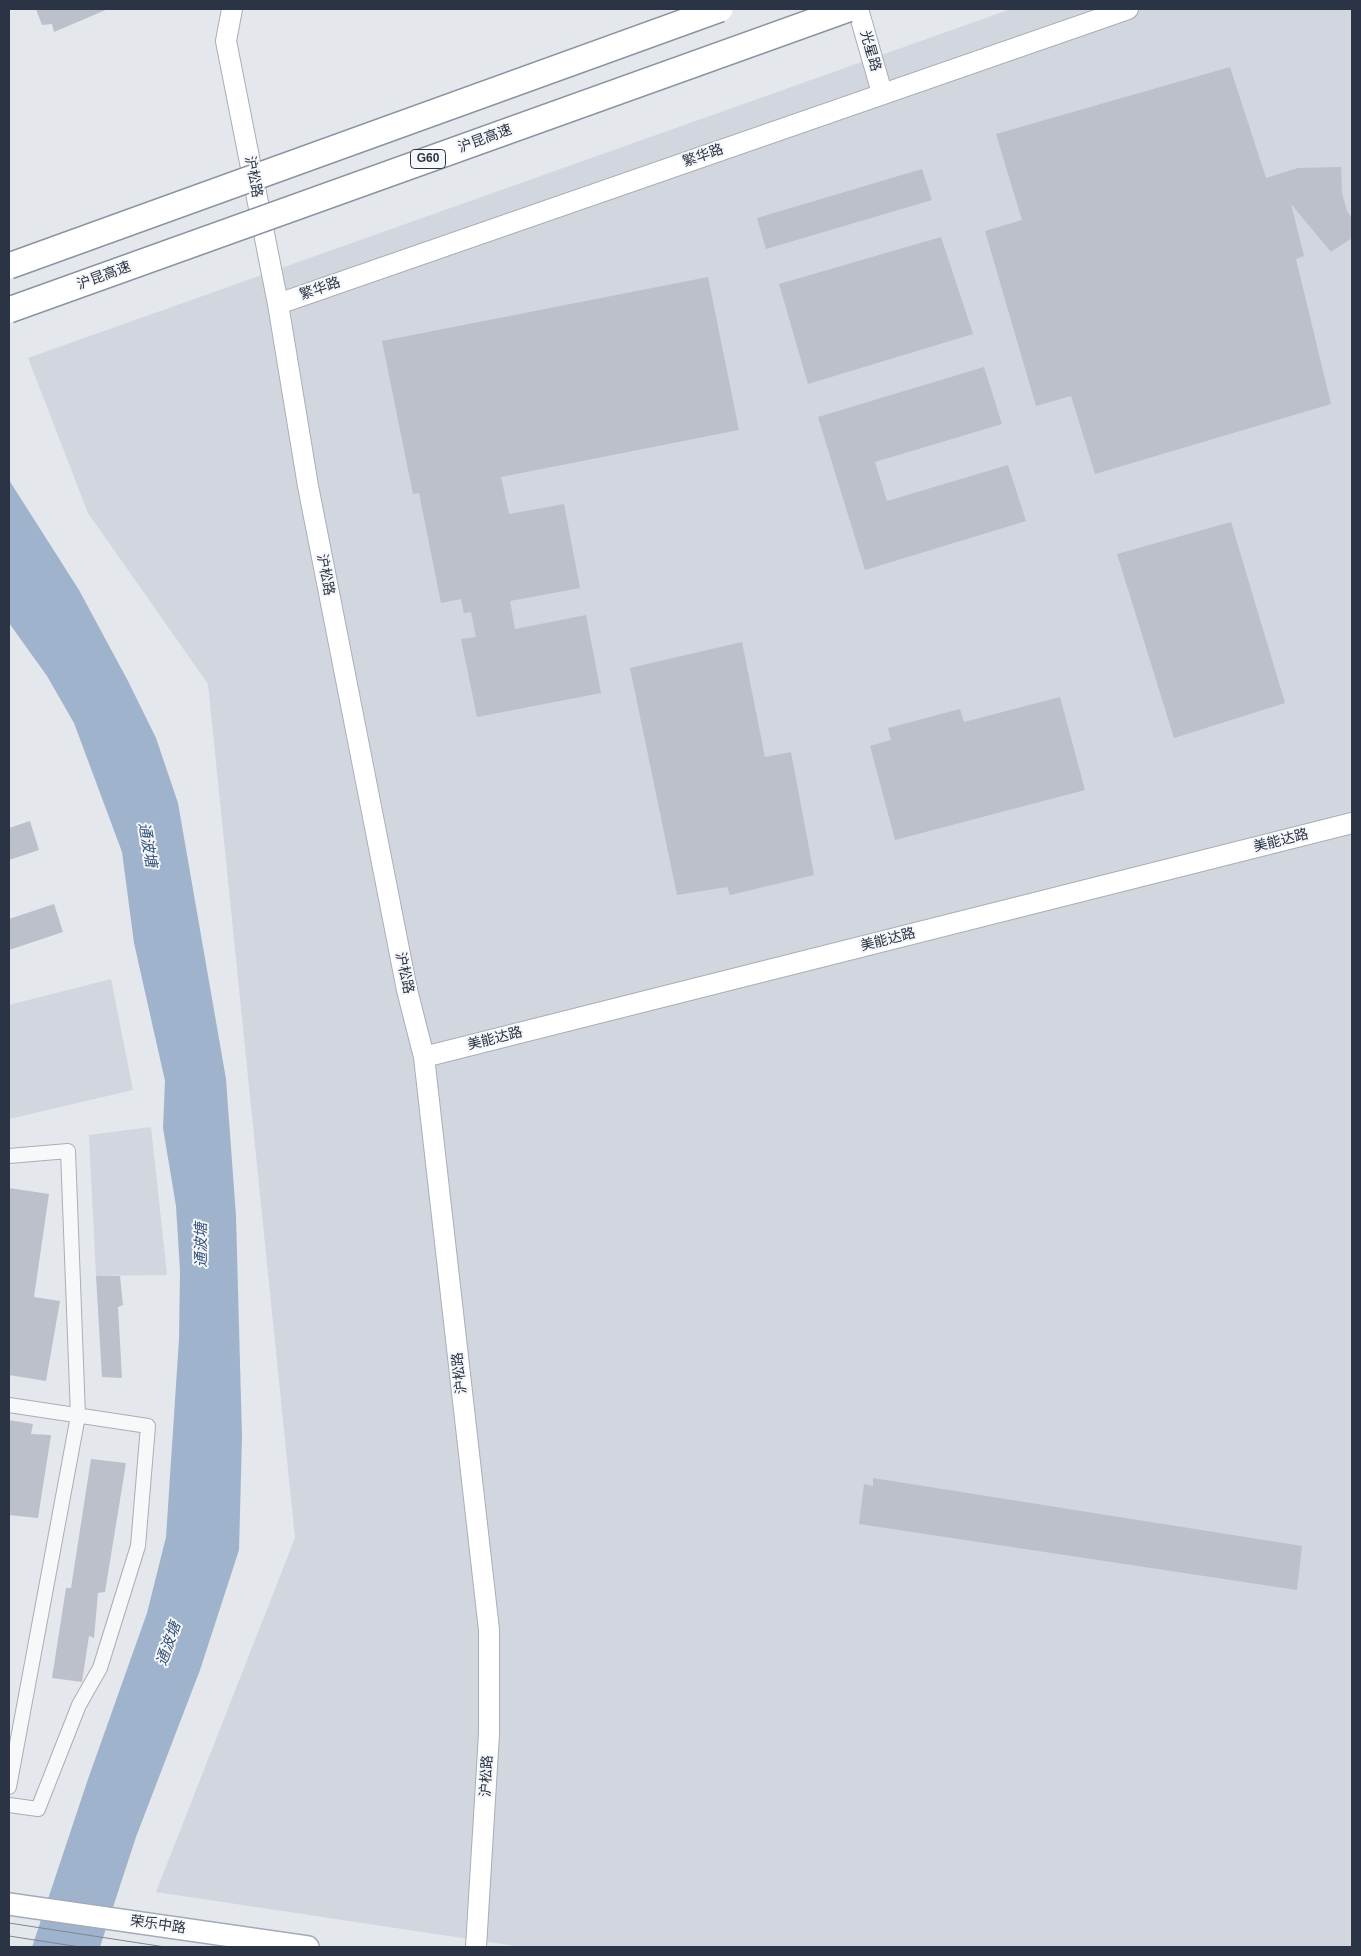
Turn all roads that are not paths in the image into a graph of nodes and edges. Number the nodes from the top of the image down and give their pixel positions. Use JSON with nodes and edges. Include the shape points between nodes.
{"nodes":[{"id":1,"x":232,"y":9,"type":"edge"},
{"id":2,"x":720,"y":9,"type":"edge"},
{"id":3,"x":848,"y":9,"type":"edge"},
{"id":4,"x":858,"y":9,"type":"edge"},
{"id":5,"x":1128,"y":9,"type":"edge"},
{"id":6,"x":882,"y":93,"type":"junction"},
{"id":7,"x":9,"y":266,"type":"edge"},
{"id":8,"x":278,"y":304,"type":"junction"},
{"id":9,"x":9,"y":310,"type":"edge"},
{"id":10,"x":1352,"y":823,"type":"edge"},
{"id":11,"x":424,"y":1057,"type":"junction"},
{"id":12,"x":9,"y":1156,"type":"edge"},
{"id":13,"x":9,"y":1405,"type":"edge"},
{"id":14,"x":78,"y":1416,"type":"junction"},
{"id":15,"x":9,"y":1787,"type":"edge"},
{"id":16,"x":9,"y":1804,"type":"edge"},
{"id":17,"x":9,"y":1904,"type":"edge"},
{"id":18,"x":308,"y":1947,"type":"edge"},
{"id":19,"x":476,"y":1947,"type":"edge"}],
"edges":[{"from":1,"to":8,"type":"main road","name":"沪松路","via":[[226,41]]},
{"from":2,"to":7,"type":"highway","bridge":true},
{"from":3,"to":9,"type":"highway","name":"沪昆高速","number":"G60","bridge":true},
{"from":4,"to":6,"type":"main road","name":"光星路"},
{"from":5,"to":6,"type":"main road","name":"繁华路"},
{"from":6,"to":8,"type":"main road","name":"繁华路"},
{"from":8,"to":11,"type":"main road","name":"沪松路","via":[[308,486],[406,981]]},
{"from":10,"to":11,"type":"main road","name":"美能达路"},
{"from":11,"to":19,"type":"main road","name":"沪松路","via":[[489,1630],[489,1734]]},
{"from":12,"to":14,"type":"street","via":[[68,1151]]},
{"from":13,"to":14,"type":"street"},
{"from":14,"to":15,"type":"street"},
{"from":14,"to":16,"type":"street","via":[[148,1426],[138,1546],[100,1668],[79,1705],[38,1809]]},
{"from":17,"to":18,"type":"main road","name":"荣乐中路"}]}
